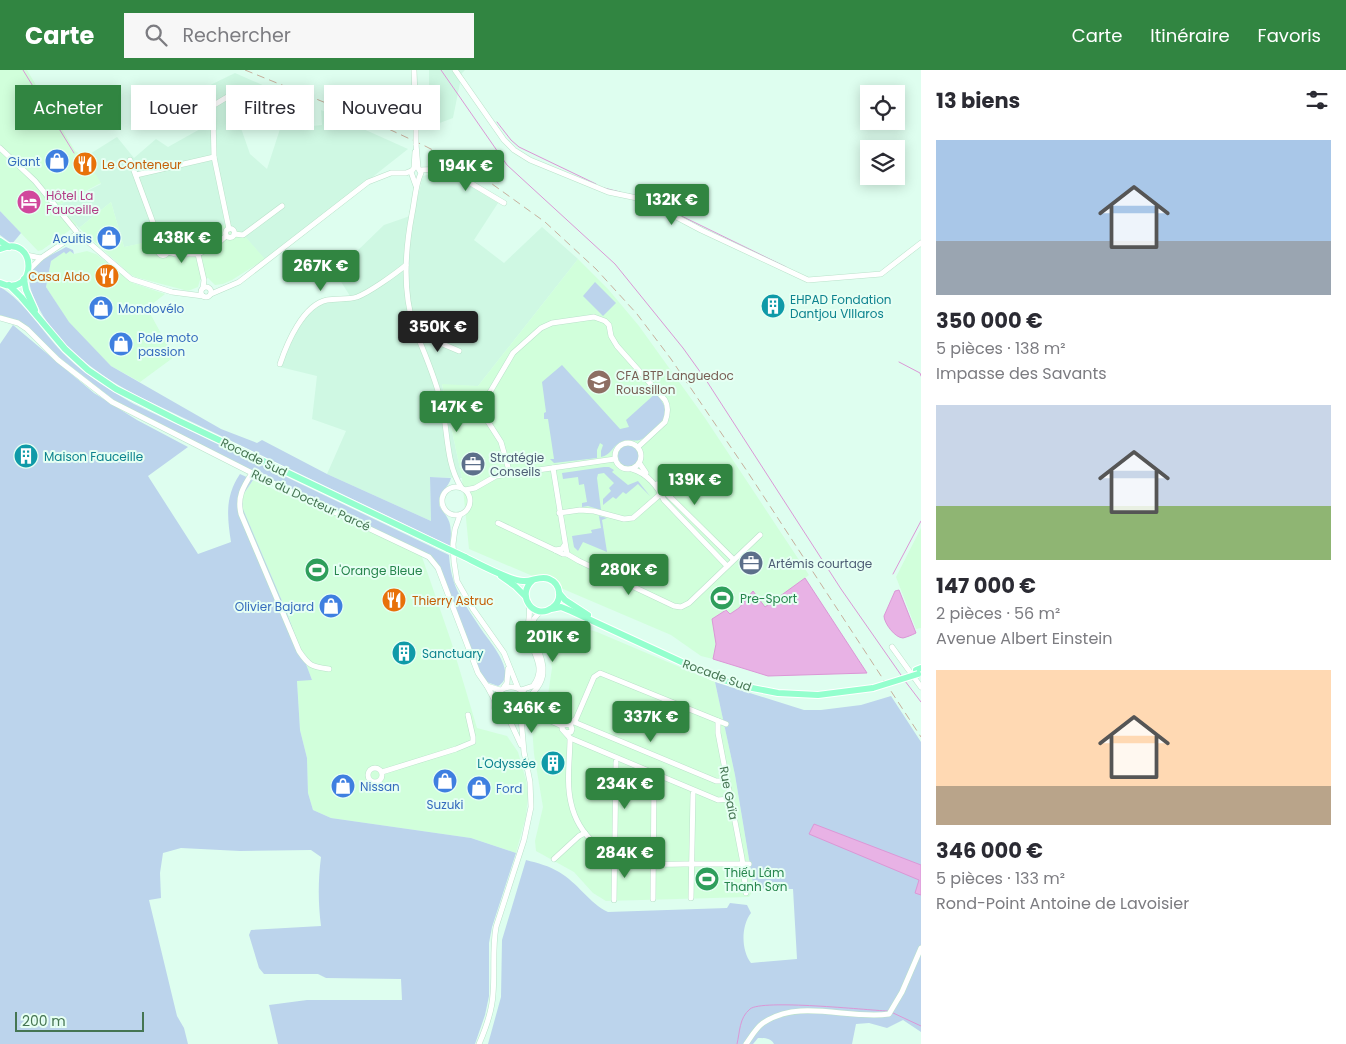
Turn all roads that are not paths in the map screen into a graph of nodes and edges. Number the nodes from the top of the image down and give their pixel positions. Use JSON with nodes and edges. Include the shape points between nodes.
{"nodes":[{"id":1,"x":413,"y":70,"type":"edge"},
{"id":2,"x":455,"y":70,"type":"edge"},
{"id":3,"x":226,"y":98,"type":"edge"},
{"id":4,"x":0,"y":148,"type":"edge"},
{"id":5,"x":214,"y":157,"type":"junction"},
{"id":6,"x":130,"y":160,"type":"dead end"},
{"id":7,"x":415,"y":173,"type":"junction"},
{"id":8,"x":136,"y":175,"type":"junction"},
{"id":9,"x":504,"y":203,"type":"dead end"},
{"id":10,"x":282,"y":206,"type":"dead end"},
{"id":11,"x":229,"y":229,"type":"junction"},
{"id":12,"x":77,"y":234,"type":"junction"},
{"id":13,"x":234,"y":234,"type":"junction"},
{"id":14,"x":226,"y":236,"type":"junction"},
{"id":15,"x":0,"y":241,"type":"edge"},
{"id":16,"x":921,"y":243,"type":"edge"},
{"id":17,"x":9,"y":247,"type":"junction"},
{"id":18,"x":0,"y":250,"type":"edge"},
{"id":19,"x":198,"y":254,"type":"junction"},
{"id":20,"x":26,"y":255,"type":"junction"},
{"id":21,"x":41,"y":258,"type":"junction"},
{"id":22,"x":406,"y":265,"type":"junction"},
{"id":23,"x":29,"y":270,"type":"junction"},
{"id":24,"x":24,"y":279,"type":"junction"},
{"id":25,"x":0,"y":283,"type":"edge"},
{"id":26,"x":9,"y":285,"type":"junction"},
{"id":27,"x":206,"y":290,"type":"junction"},
{"id":28,"x":0,"y":318,"type":"edge"},
{"id":29,"x":38,"y":318,"type":"junction"},
{"id":30,"x":419,"y":338,"type":"junction"},
{"id":31,"x":459,"y":351,"type":"dead end"},
{"id":32,"x":280,"y":364,"type":"dead end"},
{"id":33,"x":638,"y":446,"type":"junction"},
{"id":34,"x":615,"y":458,"type":"junction"},
{"id":35,"x":640,"y":464,"type":"junction"},
{"id":36,"x":553,"y":468,"type":"junction"},
{"id":37,"x":632,"y":469,"type":"junction"},
{"id":38,"x":252,"y":473,"type":"junction"},
{"id":39,"x":454,"y":474,"type":"junction"},
{"id":40,"x":510,"y":474,"type":"junction"},
{"id":41,"x":671,"y":486,"type":"dead end"},
{"id":42,"x":451,"y":488,"type":"junction"},
{"id":43,"x":475,"y":488,"type":"junction"},
{"id":44,"x":463,"y":489,"type":"junction"},
{"id":45,"x":664,"y":493,"type":"junction"},
{"id":46,"x":470,"y":497,"type":"junction"},
{"id":47,"x":560,"y":513,"type":"junction"},
{"id":48,"x":449,"y":514,"type":"junction"},
{"id":49,"x":460,"y":515,"type":"junction"},
{"id":50,"x":498,"y":523,"type":"dead end"},
{"id":51,"x":455,"y":529,"type":"junction"},
{"id":52,"x":760,"y":535,"type":"dead end"},
{"id":53,"x":564,"y":546,"type":"junction"},
{"id":54,"x":555,"y":550,"type":"junction"},
{"id":55,"x":567,"y":554,"type":"junction"},
{"id":56,"x":733,"y":559,"type":"junction"},
{"id":57,"x":727,"y":566,"type":"junction"},
{"id":58,"x":489,"y":569,"type":"junction"},
{"id":59,"x":533,"y":580,"type":"junction"},
{"id":60,"x":559,"y":593,"type":"junction"},
{"id":61,"x":525,"y":596,"type":"junction"},
{"id":62,"x":530,"y":606,"type":"junction"},
{"id":63,"x":551,"y":609,"type":"junction"},
{"id":64,"x":542,"y":611,"type":"junction"},
{"id":65,"x":892,"y":647,"type":"dead end"},
{"id":66,"x":507,"y":662,"type":"junction"},
{"id":67,"x":330,"y":668,"type":"dead end"},
{"id":68,"x":919,"y":671,"type":"edge"},
{"id":69,"x":487,"y":686,"type":"junction"},
{"id":70,"x":873,"y":686,"type":"junction"},
{"id":71,"x":921,"y":687,"type":"edge"},
{"id":72,"x":502,"y":689,"type":"junction"},
{"id":73,"x":519,"y":689,"type":"junction"},
{"id":74,"x":494,"y":699,"type":"junction"},
{"id":75,"x":528,"y":702,"type":"junction"},
{"id":76,"x":535,"y":714,"type":"junction"},
{"id":77,"x":468,"y":715,"type":"dead end"},
{"id":78,"x":523,"y":716,"type":"junction"},
{"id":79,"x":510,"y":721,"type":"junction"},
{"id":80,"x":718,"y":721,"type":"junction"},
{"id":81,"x":572,"y":723,"type":"junction"},
{"id":82,"x":726,"y":724,"type":"dead end"},
{"id":83,"x":562,"y":726,"type":"junction"},
{"id":84,"x":568,"y":736,"type":"junction"},
{"id":85,"x":524,"y":752,"type":"junction"},
{"id":86,"x":616,"y":762,"type":"dead end"},
{"id":87,"x":382,"y":772,"type":"dead end"},
{"id":88,"x":654,"y":778,"type":"dead end"},
{"id":89,"x":727,"y":781,"type":"junction"},
{"id":90,"x":693,"y":794,"type":"dead end"},
{"id":91,"x":730,"y":799,"type":"junction"},
{"id":92,"x":585,"y":833,"type":"junction"},
{"id":93,"x":615,"y":857,"type":"junction"},
{"id":94,"x":554,"y":859,"type":"dead end"},
{"id":95,"x":653,"y":864,"type":"junction"},
{"id":96,"x":692,"y":864,"type":"junction"},
{"id":97,"x":746,"y":864,"type":"junction"},
{"id":98,"x":746,"y":893,"type":"dead end"},
{"id":99,"x":691,"y":898,"type":"dead end"},
{"id":100,"x":653,"y":899,"type":"dead end"},
{"id":101,"x":614,"y":900,"type":"dead end"},
{"id":102,"x":921,"y":948,"type":"edge"},
{"id":103,"x":480,"y":1044,"type":"edge"},
{"id":104,"x":746,"y":1044,"type":"edge"}],
"edges":[{"from":1,"to":7,"type":"street","bridge":true},
{"from":2,"to":16,"type":"street","via":[[504,140],[530,160],[608,192],[644,200],[808,280],[881,274]]},
{"from":3,"to":5,"type":"street","via":[[209,108],[213,115]]},
{"from":4,"to":12,"type":"street","via":[[35,181]]},
{"from":5,"to":8,"type":"street"},
{"from":5,"to":11,"type":"street"},
{"from":6,"to":8,"type":"street"},
{"from":7,"to":9,"type":"street","via":[[447,169]]},
{"from":7,"to":22,"type":"street"},
{"from":7,"to":27,"type":"street","via":[[391,173],[368,182],[239,282]]},
{"from":8,"to":19,"type":"street","via":[[162,247],[160,255],[168,252]]},
{"from":10,"to":13,"type":"street","via":[[243,235]]},
{"from":11,"to":13,"type":"street"},
{"from":11,"to":14,"type":"street"},
{"from":12,"to":21,"type":"street"},
{"from":12,"to":27,"type":"street","via":[[131,280],[191,295]]},
{"from":13,"to":14,"type":"street"},
{"from":14,"to":19,"type":"street"},
{"from":15,"to":17,"type":"main road"},
{"from":17,"to":18,"type":"main road"},
{"from":17,"to":20,"type":"main road"},
{"from":19,"to":27,"type":"street"},
{"from":20,"to":21,"type":"street"},
{"from":20,"to":23,"type":"main road"},
{"from":21,"to":23,"type":"street"},
{"from":22,"to":30,"type":"street","via":[[410,311]]},
{"from":22,"to":32,"type":"street","via":[[356,297],[318,303],[296,327]]},
{"from":23,"to":24,"type":"main road"},
{"from":24,"to":26,"type":"main road"},
{"from":24,"to":29,"type":"main road"},
{"from":25,"to":26,"type":"main road"},
{"from":26,"to":29,"type":"main road","name":"Rocade Sud"},
{"from":28,"to":38,"type":"street","name":"Rue du Docteur Parcé","via":[[27,329],[58,360],[112,402]]},
{"from":29,"to":58,"type":"main road","name":"Rocade Sud","bridge":true,"via":[[88,370],[134,399]]},
{"from":30,"to":31,"type":"street","via":[[426,337]]},
{"from":30,"to":39,"type":"street","via":[[442,406]]},
{"from":33,"to":34,"type":"street","via":[[629,442],[622,444],[616,450]]},
{"from":33,"to":35,"type":"street","via":[[642,453]]},
{"from":33,"to":40,"type":"street","via":[[665,422],[668,416],[665,400],[616,346],[605,321],[594,317],[552,323],[541,328],[513,353],[483,404],[485,417],[501,442]]},
{"from":34,"to":36,"type":"street"},
{"from":34,"to":37,"type":"street","via":[[621,468]]},
{"from":35,"to":37,"type":"street"},
{"from":35,"to":45,"type":"street"},
{"from":36,"to":40,"type":"street"},
{"from":36,"to":47,"type":"street"},
{"from":37,"to":45,"type":"street","via":[[642,473]]},
{"from":38,"to":67,"type":"street","via":[[239,497],[241,514],[299,651],[312,667]]},
{"from":38,"to":69,"type":"street","name":"Rue du Docteur Parcé","via":[[429,557],[438,568],[478,673]]},
{"from":39,"to":42,"type":"street"},
{"from":39,"to":44,"type":"street"},
{"from":40,"to":43,"type":"street","via":[[496,476]]},
{"from":41,"to":45,"type":"street"},
{"from":42,"to":44,"type":"street"},
{"from":42,"to":48,"type":"street","via":[[442,498],[443,507]]},
{"from":43,"to":44,"type":"street"},
{"from":43,"to":46,"type":"street"},
{"from":44,"to":46,"type":"street"},
{"from":45,"to":47,"type":"street","via":[[628,519],[582,510]]},
{"from":45,"to":56,"type":"street"},
{"from":45,"to":57,"type":"street","via":[[664,500]]},
{"from":46,"to":49,"type":"street","via":[[468,508]]},
{"from":47,"to":53,"type":"street"},
{"from":48,"to":49,"type":"street"},
{"from":48,"to":51,"type":"street"},
{"from":49,"to":51,"type":"street"},
{"from":50,"to":54,"type":"street"},
{"from":51,"to":66,"type":"street","via":[[457,581]]},
{"from":52,"to":56,"type":"street"},
{"from":53,"to":54,"type":"street"},
{"from":53,"to":55,"type":"street"},
{"from":54,"to":55,"type":"street"},
{"from":55,"to":57,"type":"street","via":[[681,607]]},
{"from":56,"to":57,"type":"street"},
{"from":58,"to":59,"type":"main road","name":"Rocade Sud","via":[[523,581]]},
{"from":58,"to":61,"type":"main road","name":"Rocade Sud"},
{"from":59,"to":60,"type":"main road","via":[[550,579]]},
{"from":59,"to":61,"type":"main road"},
{"from":60,"to":63,"type":"main road","via":[[558,602]]},
{"from":60,"to":70,"type":"main road","name":"Rocade Sud","via":[[588,615],[684,660],[743,683],[778,690],[818,692]]},
{"from":61,"to":62,"type":"main road"},
{"from":62,"to":64,"type":"main road"},
{"from":62,"to":73,"type":"street","via":[[528,632],[540,674],[533,686]]},
{"from":63,"to":64,"type":"main road"},
{"from":63,"to":70,"type":"main road","name":"Rocade Sud","via":[[561,607],[714,676],[751,688],[818,695]]},
{"from":64,"to":75,"type":"street","via":[[534,618],[531,632],[544,672],[541,683]]},
{"from":65,"to":71,"type":"street"},
{"from":66,"to":72,"type":"street","via":[[509,674]]},
{"from":66,"to":73,"type":"street"},
{"from":68,"to":70,"type":"main road","name":"Rocade Sud","bridge":true},
{"from":69,"to":72,"type":"street"},
{"from":69,"to":74,"type":"street","name":"Rue du Docteur Parcé"},
{"from":72,"to":73,"type":"street"},
{"from":72,"to":74,"type":"street"},
{"from":73,"to":75,"type":"street"},
{"from":74,"to":79,"type":"street","via":[[496,714]]},
{"from":75,"to":76,"type":"street"},
{"from":75,"to":78,"type":"street"},
{"from":76,"to":78,"type":"street"},
{"from":76,"to":83,"type":"street"},
{"from":77,"to":87,"type":"street","via":[[473,742]]},
{"from":78,"to":79,"type":"street"},
{"from":78,"to":85,"type":"street"},
{"from":79,"to":85,"type":"street"},
{"from":80,"to":81,"type":"street","via":[[600,673],[594,677]]},
{"from":80,"to":82,"type":"street"},
{"from":80,"to":89,"type":"street","name":"Rue Gaïa"},
{"from":81,"to":83,"type":"street"},
{"from":81,"to":84,"type":"street"},
{"from":81,"to":89,"type":"street","via":[[716,781]]},
{"from":83,"to":84,"type":"street","via":[[562,731]]},
{"from":84,"to":91,"type":"street","via":[[718,800]]},
{"from":84,"to":92,"type":"street","via":[[569,792],[577,821]]},
{"from":85,"to":103,"type":"street","via":[[531,790],[530,818],[496,927],[493,995]]},
{"from":86,"to":93,"type":"street"},
{"from":88,"to":95,"type":"street"},
{"from":89,"to":91,"type":"street","name":"Rue Gaïa"},
{"from":90,"to":96,"type":"street"},
{"from":91,"to":97,"type":"street","name":"Rue Gaïa"},
{"from":92,"to":93,"type":"street","via":[[599,848]]},
{"from":92,"to":94,"type":"street"},
{"from":93,"to":95,"type":"street","via":[[638,864]]},
{"from":93,"to":101,"type":"street"},
{"from":95,"to":96,"type":"street"},
{"from":95,"to":100,"type":"street"},
{"from":96,"to":97,"type":"street"},
{"from":96,"to":99,"type":"street"},
{"from":97,"to":98,"type":"street","name":"Rue Gaïa"},
{"from":102,"to":104,"type":"street","via":[[889,1014],[797,1011],[762,1024]]}]}
